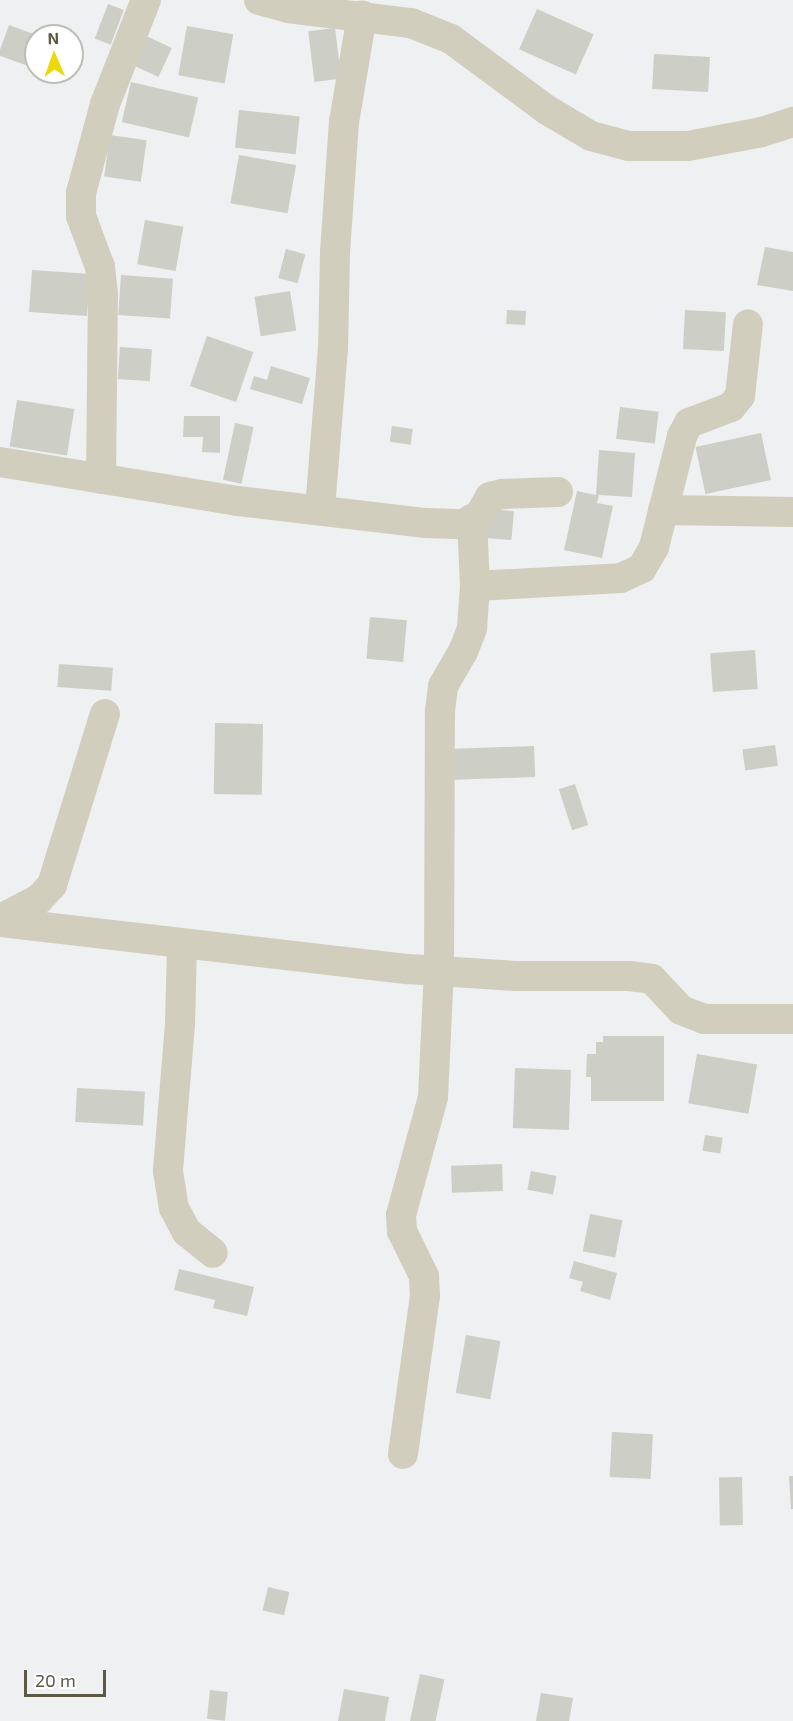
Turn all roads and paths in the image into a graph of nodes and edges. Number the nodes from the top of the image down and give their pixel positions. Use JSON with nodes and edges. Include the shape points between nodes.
{"nodes":[{"id":1,"x":146,"y":0,"type":"edge"},
{"id":2,"x":260,"y":0,"type":"edge"},
{"id":3,"x":362,"y":16,"type":"junction"},
{"id":4,"x":793,"y":122,"type":"edge"},
{"id":5,"x":748,"y":324,"type":"dead end"},
{"id":6,"x":0,"y":462,"type":"edge"},
{"id":7,"x":101,"y":479,"type":"junction"},
{"id":8,"x":558,"y":492,"type":"dead end"},
{"id":9,"x":320,"y":509,"type":"junction"},
{"id":10,"x":663,"y":510,"type":"junction"},
{"id":11,"x":793,"y":512,"type":"edge"},
{"id":12,"x":472,"y":519,"type":"junction"},
{"id":13,"x":475,"y":586,"type":"junction"},
{"id":14,"x":105,"y":714,"type":"dead end"},
{"id":15,"x":0,"y":920,"type":"edge"},
{"id":16,"x":182,"y":944,"type":"junction"},
{"id":17,"x":439,"y":971,"type":"junction"},
{"id":18,"x":793,"y":1019,"type":"edge"},
{"id":19,"x":213,"y":1253,"type":"dead end"},
{"id":20,"x":403,"y":1454,"type":"dead end"}],
"edges":[{"from":1,"to":7,"type":"street","via":[[105,104],[81,193],[81,216],[100,267],[103,295]]},
{"from":2,"to":3,"type":"street","via":[[288,8]]},
{"from":3,"to":4,"type":"street","via":[[411,23],[451,39],[547,110],[591,136],[628,146],[688,146]]},
{"from":3,"to":9,"type":"street","via":[[344,122],[333,349]]},
{"from":5,"to":10,"type":"street","via":[[740,396],[731,407],[689,423]]},
{"from":6,"to":7,"type":"street"},
{"from":7,"to":9,"type":"street","via":[[238,501]]},
{"from":8,"to":12,"type":"street","via":[[490,497],[479,516]]},
{"from":9,"to":12,"type":"street","via":[[426,523],[463,524]]},
{"from":10,"to":11,"type":"street"},
{"from":10,"to":13,"type":"street","via":[[654,547],[642,568],[621,578]]},
{"from":12,"to":13,"type":"street"},
{"from":13,"to":17,"type":"street","via":[[472,628],[443,686],[440,711]]},
{"from":14,"to":15,"type":"street","via":[[52,885],[39,898]]},
{"from":15,"to":16,"type":"street"},
{"from":16,"to":17,"type":"street"},
{"from":16,"to":19,"type":"street","via":[[168,1171],[174,1208],[187,1232]]},
{"from":17,"to":18,"type":"street","via":[[629,976],[652,980],[681,1010],[704,1019]]},
{"from":17,"to":20,"type":"street","via":[[433,1097],[401,1215],[402,1231],[424,1276],[425,1296]]}]}
